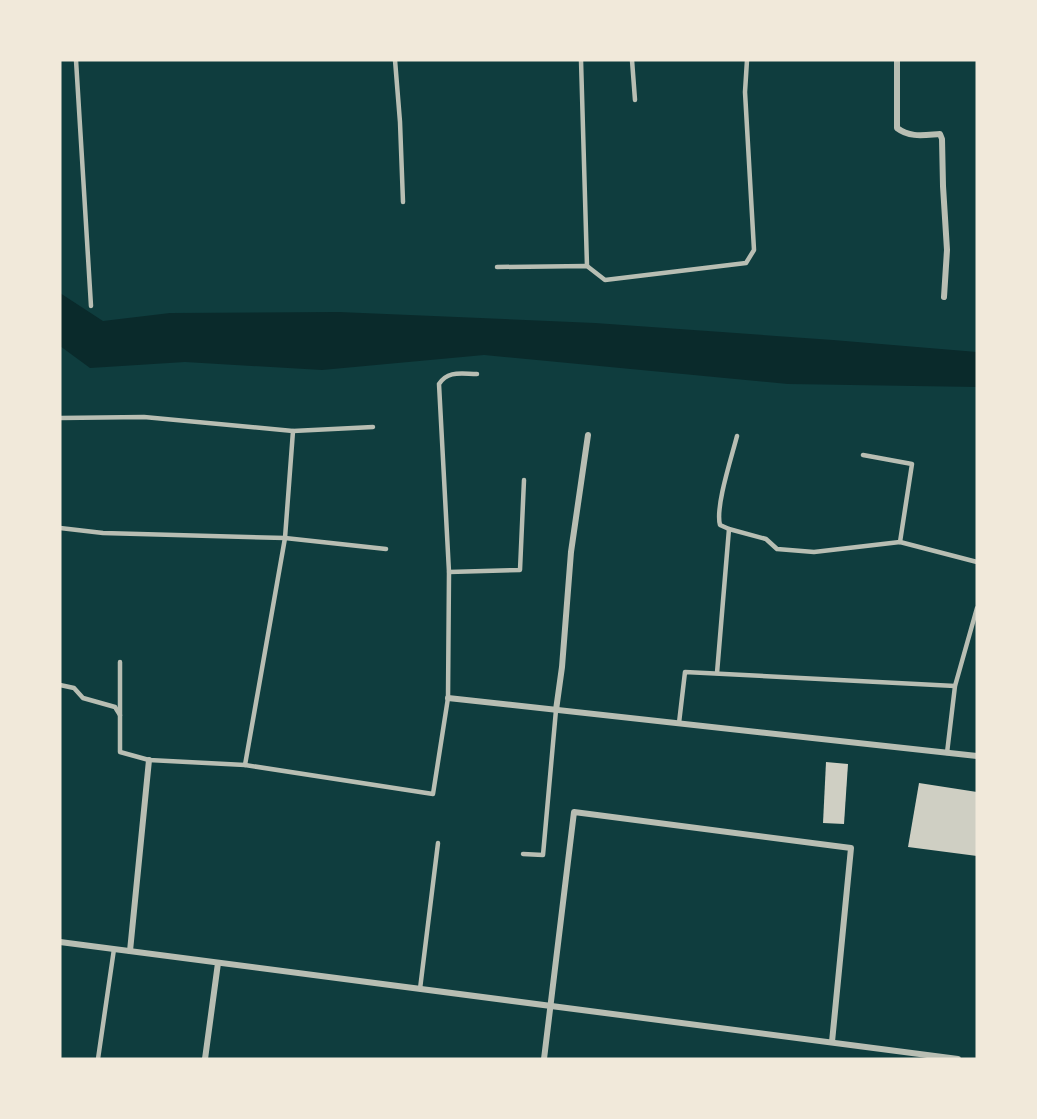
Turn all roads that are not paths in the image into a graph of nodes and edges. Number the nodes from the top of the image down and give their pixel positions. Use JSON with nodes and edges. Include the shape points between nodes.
{"nodes":[{"id":1,"x":76,"y":60,"type":"edge"},
{"id":2,"x":395,"y":60,"type":"edge"},
{"id":3,"x":581,"y":60,"type":"edge"},
{"id":4,"x":632,"y":60,"type":"edge"},
{"id":5,"x":747,"y":60,"type":"edge"},
{"id":6,"x":897,"y":60,"type":"edge"},
{"id":7,"x":635,"y":100,"type":"dead end"},
{"id":8,"x":403,"y":202,"type":"dead end"},
{"id":9,"x":587,"y":266,"type":"junction"},
{"id":10,"x":497,"y":267,"type":"dead end"},
{"id":11,"x":944,"y":297,"type":"dead end"},
{"id":12,"x":91,"y":306,"type":"dead end"},
{"id":13,"x":477,"y":374,"type":"dead end"},
{"id":14,"x":60,"y":418,"type":"edge"},
{"id":15,"x":373,"y":427,"type":"dead end"},
{"id":16,"x":293,"y":431,"type":"junction"},
{"id":17,"x":588,"y":435,"type":"dead end"},
{"id":18,"x":737,"y":436,"type":"dead end"},
{"id":19,"x":863,"y":455,"type":"dead end"},
{"id":20,"x":524,"y":480,"type":"dead end"},
{"id":21,"x":60,"y":528,"type":"edge"},
{"id":22,"x":729,"y":529,"type":"junction"},
{"id":23,"x":285,"y":538,"type":"junction"},
{"id":24,"x":900,"y":542,"type":"junction"},
{"id":25,"x":386,"y":549,"type":"dead end"},
{"id":26,"x":977,"y":562,"type":"edge"},
{"id":27,"x":449,"y":572,"type":"junction"},
{"id":28,"x":977,"y":608,"type":"edge"},
{"id":29,"x":120,"y":662,"type":"dead end"},
{"id":30,"x":717,"y":673,"type":"junction"},
{"id":31,"x":60,"y":685,"type":"edge"},
{"id":32,"x":955,"y":686,"type":"junction"},
{"id":33,"x":448,"y":698,"type":"junction"},
{"id":34,"x":556,"y":710,"type":"junction"},
{"id":35,"x":120,"y":715,"type":"junction"},
{"id":36,"x":679,"y":723,"type":"junction"},
{"id":37,"x":947,"y":753,"type":"junction"},
{"id":38,"x":977,"y":756,"type":"edge"},
{"id":39,"x":149,"y":760,"type":"junction"},
{"id":40,"x":245,"y":765,"type":"junction"},
{"id":41,"x":438,"y":843,"type":"dead end"},
{"id":42,"x":522,"y":854,"type":"dead end"},
{"id":43,"x":60,"y":942,"type":"edge"},
{"id":44,"x":114,"y":949,"type":"junction"},
{"id":45,"x":130,"y":951,"type":"junction"},
{"id":46,"x":218,"y":963,"type":"junction"},
{"id":47,"x":420,"y":989,"type":"junction"},
{"id":48,"x":550,"y":1006,"type":"junction"},
{"id":49,"x":832,"y":1042,"type":"junction"},
{"id":50,"x":98,"y":1059,"type":"edge"},
{"id":51,"x":205,"y":1059,"type":"edge"},
{"id":52,"x":544,"y":1059,"type":"edge"},
{"id":53,"x":958,"y":1059,"type":"edge"}],
"edges":[{"from":1,"to":12,"type":"lane"},
{"from":2,"to":8,"type":"lane"},
{"from":3,"to":9,"type":"lane"},
{"from":4,"to":7,"type":"lane"},
{"from":5,"to":9,"type":"lane","via":[[745,92],[754,250],[746,263],[605,280]]},
{"from":6,"to":11,"type":"street","via":[[897,128],[905,134],[940,134],[942,139],[947,250]]},
{"from":9,"to":10,"type":"lane"},
{"from":13,"to":27,"type":"lane","via":[[449,374],[439,384]]},
{"from":14,"to":16,"type":"lane","via":[[144,417]]},
{"from":15,"to":16,"type":"lane"},
{"from":16,"to":23,"type":"lane"},
{"from":17,"to":34,"type":"street","via":[[571,552]]},
{"from":18,"to":22,"type":"lane","via":[[718,518],[720,525]]},
{"from":19,"to":24,"type":"lane","via":[[912,464]]},
{"from":20,"to":27,"type":"lane","via":[[520,570]]},
{"from":21,"to":23,"type":"lane","via":[[103,533]]},
{"from":22,"to":24,"type":"lane","via":[[766,539],[777,549],[814,552]]},
{"from":22,"to":30,"type":"lane"},
{"from":23,"to":25,"type":"lane"},
{"from":23,"to":40,"type":"lane"},
{"from":24,"to":26,"type":"lane"},
{"from":27,"to":33,"type":"lane"},
{"from":28,"to":32,"type":"lane"},
{"from":29,"to":35,"type":"lane"},
{"from":30,"to":32,"type":"lane"},
{"from":30,"to":36,"type":"lane","via":[[685,672]]},
{"from":31,"to":35,"type":"lane","via":[[74,688],[83,698],[114,707]]},
{"from":32,"to":37,"type":"lane"},
{"from":33,"to":34,"type":"street"},
{"from":33,"to":40,"type":"lane","via":[[433,794]]},
{"from":34,"to":36,"type":"street"},
{"from":34,"to":42,"type":"lane","via":[[543,855]]},
{"from":35,"to":39,"type":"lane","via":[[120,752]]},
{"from":36,"to":37,"type":"street"},
{"from":37,"to":38,"type":"street"},
{"from":39,"to":40,"type":"lane"},
{"from":39,"to":45,"type":"street"},
{"from":41,"to":47,"type":"lane"},
{"from":43,"to":44,"type":"street"},
{"from":44,"to":45,"type":"street"},
{"from":44,"to":50,"type":"lane"},
{"from":45,"to":46,"type":"street"},
{"from":46,"to":47,"type":"street"},
{"from":46,"to":51,"type":"street"},
{"from":47,"to":48,"type":"street"},
{"from":48,"to":49,"type":"street"},
{"from":48,"to":49,"type":"street","via":[[574,812],[852,848]]},
{"from":48,"to":52,"type":"street"},
{"from":49,"to":53,"type":"street"}]}
